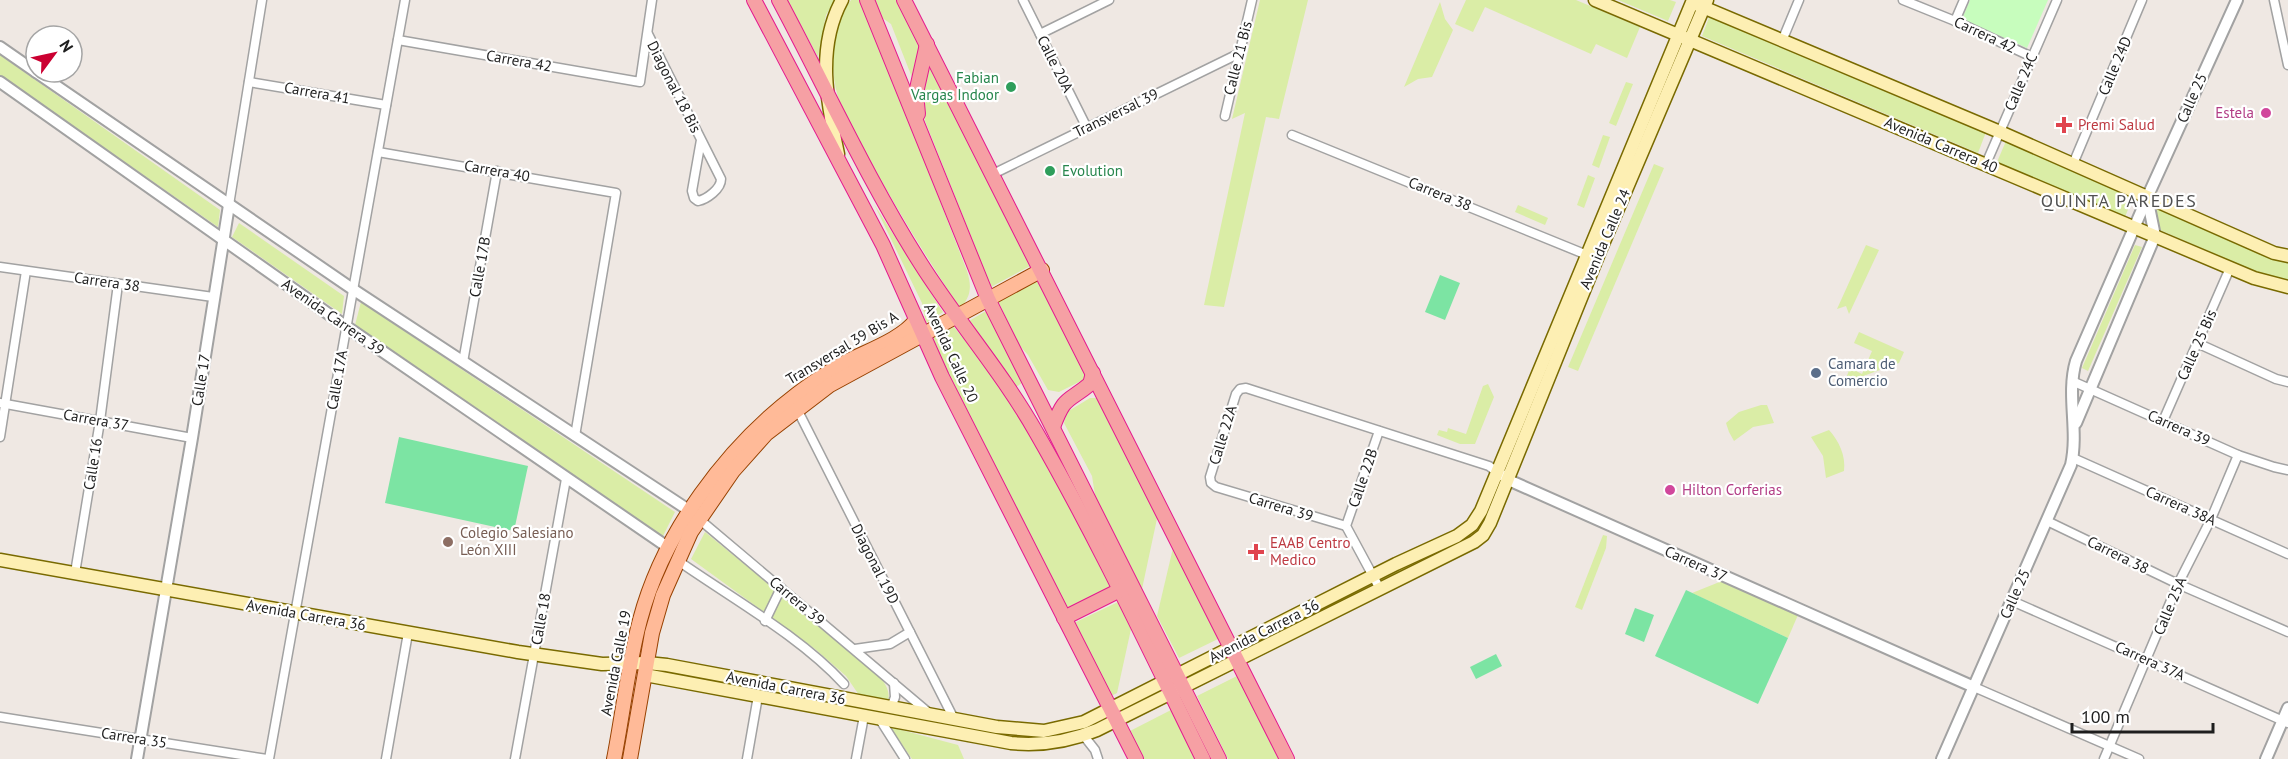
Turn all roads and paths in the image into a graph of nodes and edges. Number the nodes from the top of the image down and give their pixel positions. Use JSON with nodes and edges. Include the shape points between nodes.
{"nodes":[{"id":1,"x":262,"y":0,"type":"edge"},
{"id":2,"x":405,"y":0,"type":"edge"},
{"id":3,"x":652,"y":0,"type":"edge"},
{"id":4,"x":754,"y":0,"type":"edge"},
{"id":5,"x":779,"y":0,"type":"edge"},
{"id":6,"x":842,"y":0,"type":"edge"},
{"id":7,"x":867,"y":0,"type":"edge"},
{"id":8,"x":904,"y":0,"type":"edge"},
{"id":9,"x":1023,"y":0,"type":"edge"},
{"id":10,"x":1109,"y":0,"type":"edge"},
{"id":11,"x":1252,"y":0,"type":"edge"},
{"id":12,"x":1595,"y":0,"type":"edge"},
{"id":13,"x":1799,"y":0,"type":"edge"},
{"id":14,"x":1904,"y":0,"type":"edge"},
{"id":15,"x":1964,"y":0,"type":"edge"},
{"id":16,"x":2057,"y":0,"type":"edge"},
{"id":17,"x":2142,"y":0,"type":"edge"},
{"id":18,"x":2237,"y":0,"type":"edge"},
{"id":19,"x":2274,"y":0,"type":"edge"},
{"id":20,"x":1696,"y":2,"type":"edge"},
{"id":21,"x":1955,"y":21,"type":"junction"},
{"id":22,"x":795,"y":31,"type":"junction"},
{"id":23,"x":648,"y":33,"type":"junction"},
{"id":24,"x":1040,"y":34,"type":"junction"},
{"id":25,"x":1684,"y":38,"type":"junction"},
{"id":26,"x":398,"y":40,"type":"junction"},
{"id":27,"x":1782,"y":41,"type":"junction"},
{"id":28,"x":927,"y":44,"type":"junction"},
{"id":29,"x":0,"y":47,"type":"edge"},
{"id":30,"x":1240,"y":53,"type":"junction"},
{"id":31,"x":2287,"y":53,"type":"edge"},
{"id":32,"x":783,"y":57,"type":"junction"},
{"id":33,"x":2032,"y":57,"type":"junction"},
{"id":34,"x":24,"y":64,"type":"edge"},
{"id":35,"x":2288,"y":65,"type":"edge"},
{"id":36,"x":0,"y":82,"type":"edge"},
{"id":37,"x":249,"y":82,"type":"junction"},
{"id":38,"x":53,"y":84,"type":"edge"},
{"id":39,"x":828,"y":93,"type":"junction"},
{"id":40,"x":386,"y":105,"type":"junction"},
{"id":41,"x":1225,"y":116,"type":"dead end"},
{"id":42,"x":1087,"y":128,"type":"junction"},
{"id":43,"x":919,"y":129,"type":"junction"},
{"id":44,"x":2000,"y":132,"type":"junction"},
{"id":45,"x":1292,"y":135,"type":"dead end"},
{"id":46,"x":701,"y":140,"type":"junction"},
{"id":47,"x":378,"y":152,"type":"junction"},
{"id":48,"x":840,"y":164,"type":"junction"},
{"id":49,"x":1986,"y":164,"type":"junction"},
{"id":50,"x":2073,"y":164,"type":"junction"},
{"id":51,"x":497,"y":171,"type":"junction"},
{"id":52,"x":993,"y":174,"type":"junction"},
{"id":53,"x":2147,"y":197,"type":"junction"},
{"id":54,"x":229,"y":205,"type":"junction"},
{"id":55,"x":888,"y":210,"type":"junction"},
{"id":56,"x":2134,"y":227,"type":"junction"},
{"id":57,"x":2155,"y":236,"type":"junction"},
{"id":58,"x":223,"y":240,"type":"junction"},
{"id":59,"x":1587,"y":255,"type":"junction"},
{"id":60,"x":2288,"y":256,"type":"edge"},
{"id":61,"x":0,"y":267,"type":"edge"},
{"id":62,"x":2230,"y":268,"type":"junction"},
{"id":63,"x":1042,"y":270,"type":"junction"},
{"id":64,"x":26,"y":271,"type":"junction"},
{"id":65,"x":118,"y":284,"type":"junction"},
{"id":66,"x":2288,"y":287,"type":"edge"},
{"id":67,"x":354,"y":290,"type":"junction"},
{"id":68,"x":213,"y":297,"type":"junction"},
{"id":69,"x":988,"y":298,"type":"junction"},
{"id":70,"x":956,"y":316,"type":"junction"},
{"id":71,"x":916,"y":320,"type":"junction"},
{"id":72,"x":347,"y":327,"type":"junction"},
{"id":73,"x":922,"y":334,"type":"junction"},
{"id":74,"x":2198,"y":343,"type":"junction"},
{"id":75,"x":464,"y":362,"type":"junction"},
{"id":76,"x":1093,"y":373,"type":"junction"},
{"id":77,"x":2072,"y":381,"type":"junction"},
{"id":78,"x":2288,"y":382,"type":"edge"},
{"id":79,"x":1246,"y":388,"type":"joint"},
{"id":80,"x":2089,"y":389,"type":"junction"},
{"id":81,"x":2,"y":403,"type":"edge"},
{"id":82,"x":797,"y":409,"type":"junction"},
{"id":83,"x":99,"y":421,"type":"junction"},
{"id":84,"x":2163,"y":421,"type":"junction"},
{"id":85,"x":2075,"y":425,"type":"junction"},
{"id":86,"x":1053,"y":427,"type":"junction"},
{"id":87,"x":1379,"y":431,"type":"junction"},
{"id":88,"x":0,"y":436,"type":"edge"},
{"id":89,"x":575,"y":436,"type":"junction"},
{"id":90,"x":192,"y":438,"type":"junction"},
{"id":91,"x":2238,"y":455,"type":"junction"},
{"id":92,"x":2073,"y":458,"type":"junction"},
{"id":93,"x":2288,"y":470,"type":"edge"},
{"id":94,"x":1502,"y":475,"type":"junction"},
{"id":95,"x":566,"y":478,"type":"junction"},
{"id":96,"x":1216,"y":487,"type":"joint"},
{"id":97,"x":694,"y":515,"type":"junction"},
{"id":98,"x":2211,"y":519,"type":"junction"},
{"id":99,"x":2047,"y":520,"type":"junction"},
{"id":100,"x":1346,"y":526,"type":"junction"},
{"id":101,"x":669,"y":548,"type":"junction"},
{"id":102,"x":2288,"y":554,"type":"edge"},
{"id":103,"x":0,"y":560,"type":"edge"},
{"id":104,"x":677,"y":560,"type":"junction"},
{"id":105,"x":75,"y":573,"type":"junction"},
{"id":106,"x":1372,"y":576,"type":"junction"},
{"id":107,"x":2178,"y":584,"type":"junction"},
{"id":108,"x":781,"y":588,"type":"junction"},
{"id":109,"x":166,"y":589,"type":"junction"},
{"id":110,"x":1380,"y":589,"type":"junction"},
{"id":111,"x":1120,"y":590,"type":"junction"},
{"id":112,"x":2012,"y":601,"type":"junction"},
{"id":113,"x":295,"y":613,"type":"junction"},
{"id":114,"x":1065,"y":618,"type":"junction"},
{"id":115,"x":765,"y":621,"type":"junction"},
{"id":116,"x":910,"y":632,"type":"junction"},
{"id":117,"x":2288,"y":632,"type":"edge"},
{"id":118,"x":408,"y":633,"type":"junction"},
{"id":119,"x":855,"y":650,"type":"junction"},
{"id":120,"x":535,"y":653,"type":"junction"},
{"id":121,"x":1234,"y":654,"type":"junction"},
{"id":122,"x":2147,"y":660,"type":"junction"},
{"id":123,"x":631,"y":664,"type":"junction"},
{"id":124,"x":646,"y":669,"type":"junction"},
{"id":125,"x":894,"y":683,"type":"junction"},
{"id":126,"x":844,"y":684,"type":"dead end"},
{"id":127,"x":1174,"y":684,"type":"junction"},
{"id":128,"x":1974,"y":687,"type":"junction"},
{"id":129,"x":758,"y":696,"type":"junction"},
{"id":130,"x":2288,"y":708,"type":"edge"},
{"id":131,"x":884,"y":711,"type":"junction"},
{"id":132,"x":931,"y":715,"type":"junction"},
{"id":133,"x":1114,"y":715,"type":"junction"},
{"id":134,"x":864,"y":716,"type":"junction"},
{"id":135,"x":0,"y":717,"type":"edge"},
{"id":136,"x":954,"y":719,"type":"junction"},
{"id":137,"x":2285,"y":722,"type":"edge"},
{"id":138,"x":1084,"y":736,"type":"junction"},
{"id":139,"x":140,"y":739,"type":"junction"},
{"id":140,"x":2110,"y":746,"type":"junction"},
{"id":141,"x":137,"y":759,"type":"edge"},
{"id":142,"x":268,"y":759,"type":"edge"},
{"id":143,"x":386,"y":759,"type":"edge"},
{"id":144,"x":515,"y":759,"type":"edge"},
{"id":145,"x":614,"y":759,"type":"edge"},
{"id":146,"x":630,"y":759,"type":"edge"},
{"id":147,"x":747,"y":759,"type":"edge"},
{"id":148,"x":856,"y":759,"type":"edge"},
{"id":149,"x":906,"y":759,"type":"edge"},
{"id":150,"x":1098,"y":759,"type":"edge"},
{"id":151,"x":1136,"y":759,"type":"edge"},
{"id":152,"x":1203,"y":759,"type":"edge"},
{"id":153,"x":1219,"y":759,"type":"edge"},
{"id":154,"x":1287,"y":759,"type":"edge"},
{"id":155,"x":1942,"y":759,"type":"edge"},
{"id":156,"x":2104,"y":759,"type":"edge"},
{"id":157,"x":2139,"y":759,"type":"edge"},
{"id":158,"x":2265,"y":759,"type":"edge"}],
"edges":[{"from":1,"to":37,"type":"street","name":"Calle 17"},
{"from":2,"to":26,"type":"street","name":"Calle 17A"},
{"from":3,"to":23,"type":"street"},
{"from":4,"to":32,"type":"highway","name":"Avenida Calle 20"},
{"from":5,"to":22,"type":"highway","name":"Avenida Calle 20"},
{"from":6,"to":39,"type":"main road","via":[[826,44]]},
{"from":7,"to":43,"type":"highway"},
{"from":8,"to":28,"type":"highway"},
{"from":9,"to":24,"type":"street","name":"Calle 20A"},
{"from":10,"to":24,"type":"street"},
{"from":11,"to":30,"type":"street","name":"Calle 21 Bis"},
{"from":12,"to":25,"type":"main road","name":"Avenida Carrera 40"},
{"from":13,"to":27,"type":"street"},
{"from":14,"to":21,"type":"street","name":"Carrera 42"},
{"from":15,"to":21,"type":"street"},
{"from":16,"to":33,"type":"street","name":"Calle 24C"},
{"from":17,"to":50,"type":"street","name":"Calle 24D"},
{"from":18,"to":53,"type":"street","name":"Calle 25"},
{"from":19,"to":31,"type":"street"},
{"from":20,"to":25,"type":"main road","name":"Avenida Calle 24"},
{"from":20,"to":27,"type":"main road"},
{"from":21,"to":33,"type":"street","name":"Carrera 42"},
{"from":22,"to":32,"type":"highway"},
{"from":22,"to":39,"type":"highway","name":"Avenida Calle 20"},
{"from":23,"to":26,"type":"street","name":"Carrera 42","via":[[640,82]]},
{"from":23,"to":46,"type":"street","name":"Diagonal 18 Bis"},
{"from":24,"to":42,"type":"street","name":"Calle 20A"},
{"from":25,"to":49,"type":"main road","name":"Avenida Carrera 40"},
{"from":25,"to":59,"type":"main road","name":"Avenida Calle 24"},
{"from":25,"to":94,"type":"main road","name":"Avenida Calle 24","via":[[1600,251]]},
{"from":26,"to":40,"type":"street","name":"Calle 17A"},
{"from":27,"to":44,"type":"main road"},
{"from":28,"to":43,"type":"highway","via":[[916,93]]},
{"from":28,"to":52,"type":"highway"},
{"from":29,"to":34,"type":"street"},
{"from":30,"to":41,"type":"street","name":"Calle 21 Bis"},
{"from":30,"to":42,"type":"street","name":"Transversal 39"},
{"from":31,"to":35,"type":"street"},
{"from":32,"to":48,"type":"highway","name":"Avenida Calle 20"},
{"from":33,"to":44,"type":"street","name":"Calle 24C"},
{"from":36,"to":58,"type":"street","name":"Avenida Carrera 39"},
{"from":37,"to":40,"type":"street","name":"Carrera 41"},
{"from":37,"to":54,"type":"street","name":"Calle 17"},
{"from":38,"to":54,"type":"street"},
{"from":39,"to":48,"type":"main road"},
{"from":39,"to":55,"type":"highway","name":"Avenida Calle 20"},
{"from":40,"to":47,"type":"street","name":"Calle 17A"},
{"from":42,"to":52,"type":"street","name":"Transversal 39"},
{"from":43,"to":69,"type":"highway"},
{"from":44,"to":49,"type":"street","name":"Calle 24C"},
{"from":44,"to":50,"type":"main road"},
{"from":45,"to":59,"type":"street","name":"Carrera 38"},
{"from":46,"to":46,"type":"street","name":"Diagonal 18 Bis","via":[[721,184],[698,201],[692,191]]},
{"from":47,"to":51,"type":"street","name":"Carrera 40"},
{"from":47,"to":67,"type":"street","name":"Calle 17A"},
{"from":48,"to":55,"type":"highway"},
{"from":48,"to":71,"type":"highway","name":"Avenida Calle 20"},
{"from":49,"to":56,"type":"main road","name":"Avenida Carrera 40"},
{"from":50,"to":53,"type":"main road"},
{"from":51,"to":75,"type":"street","name":"Calle 17B"},
{"from":51,"to":89,"type":"street","name":"Carrera 40","via":[[616,193]]},
{"from":52,"to":63,"type":"highway"},
{"from":53,"to":56,"type":"street","name":"Calle 25"},
{"from":53,"to":57,"type":"street"},
{"from":53,"to":60,"type":"main road"},
{"from":54,"to":58,"type":"street","name":"Calle 17"},
{"from":54,"to":67,"type":"street"},
{"from":55,"to":70,"type":"highway","name":"Avenida Calle 20"},
{"from":56,"to":57,"type":"main road","name":"Avenida Carrera 40"},
{"from":56,"to":77,"type":"street","name":"Calle 25","via":[[2076,361]]},
{"from":57,"to":62,"type":"main road","name":"Avenida Carrera 40"},
{"from":57,"to":80,"type":"street","name":"Calle 25"},
{"from":58,"to":68,"type":"street","name":"Calle 17"},
{"from":58,"to":72,"type":"street","name":"Avenida Carrera 39"},
{"from":59,"to":94,"type":"main road","name":"Avenida Calle 24"},
{"from":61,"to":64,"type":"street","name":"Carrera 38"},
{"from":62,"to":66,"type":"main road","name":"Avenida Carrera 40"},
{"from":62,"to":74,"type":"street","name":"Calle 25 Bis"},
{"from":63,"to":69,"type":"main road","name":"Transversal 39 Bis A"},
{"from":63,"to":76,"type":"highway"},
{"from":64,"to":65,"type":"street","name":"Carrera 38"},
{"from":64,"to":81,"type":"street"},
{"from":65,"to":68,"type":"street","name":"Carrera 38"},
{"from":65,"to":83,"type":"street","name":"Calle 16"},
{"from":67,"to":72,"type":"street","name":"Calle 17A"},
{"from":67,"to":75,"type":"street"},
{"from":68,"to":90,"type":"street","name":"Calle 17"},
{"from":69,"to":70,"type":"main road","name":"Transversal 39 Bis A"},
{"from":69,"to":86,"type":"highway"},
{"from":70,"to":73,"type":"main road","name":"Transversal 39 Bis A"},
{"from":70,"to":111,"type":"highway","name":"Avenida Calle 20","via":[[1023,409]]},
{"from":71,"to":73,"type":"highway","name":"Avenida Calle 20"},
{"from":71,"to":97,"type":"main road","name":"Transversal 39 Bis A","via":[[905,332],[812,384],[764,421],[729,458]]},
{"from":72,"to":95,"type":"street","name":"Avenida Carrera 39"},
{"from":72,"to":113,"type":"street","name":"Calle 17A"},
{"from":73,"to":82,"type":"main road","name":"Transversal 39 Bis A","via":[[830,385]]},
{"from":73,"to":114,"type":"highway","name":"Avenida Calle 20"},
{"from":74,"to":78,"type":"street"},
{"from":74,"to":84,"type":"street","name":"Calle 25 Bis"},
{"from":75,"to":89,"type":"street"},
{"from":76,"to":86,"type":"highway","via":[[1090,384],[1064,402]]},
{"from":76,"to":121,"type":"highway"},
{"from":77,"to":80,"type":"street","name":"Carrera 39"},
{"from":77,"to":85,"type":"street","name":"Calle 25"},
{"from":79,"to":87,"type":"street","name":"Carrera 37"},
{"from":79,"to":96,"type":"street","name":"Calle 22A","via":[[1236,394],[1210,477]]},
{"from":80,"to":84,"type":"street","name":"Carrera 39"},
{"from":80,"to":85,"type":"street","name":"Calle 25"},
{"from":81,"to":83,"type":"street","name":"Carrera 37"},
{"from":81,"to":88,"type":"street"},
{"from":82,"to":97,"type":"main road","name":"Transversal 39 Bis A","via":[[766,434]]},
{"from":82,"to":116,"type":"street","name":"Diagonal 19D"},
{"from":83,"to":90,"type":"street","name":"Carrera 37"},
{"from":83,"to":105,"type":"street","name":"Calle 16"},
{"from":84,"to":91,"type":"street","name":"Carrera 39"},
{"from":85,"to":92,"type":"street","name":"Calle 25"},
{"from":86,"to":127,"type":"highway"},
{"from":87,"to":94,"type":"street","name":"Carrera 37","via":[[1489,466]]},
{"from":87,"to":100,"type":"street","name":"Calle 22B"},
{"from":89,"to":97,"type":"street"},
{"from":90,"to":109,"type":"street","name":"Calle 17"},
{"from":91,"to":93,"type":"street","name":"Carrera 39"},
{"from":91,"to":98,"type":"street","name":"Calle 25A"},
{"from":92,"to":98,"type":"street","name":"Carrera 38A"},
{"from":92,"to":99,"type":"street","name":"Calle 25"},
{"from":94,"to":106,"type":"main road","name":"Avenida Carrera 36","via":[[1466,530]]},
{"from":94,"to":110,"type":"main road","name":"Avenida Carrera 36","via":[[1490,523],[1483,535]]},
{"from":94,"to":128,"type":"street","name":"Carrera 37"},
{"from":95,"to":101,"type":"street","name":"Avenida Carrera 39"},
{"from":95,"to":120,"type":"street","name":"Calle 18"},
{"from":96,"to":100,"type":"street","name":"Carrera 39"},
{"from":97,"to":101,"type":"main road","name":"Avenida Calle 19"},
{"from":97,"to":104,"type":"main road","name":"Avenida Calle 19"},
{"from":97,"to":108,"type":"street","name":"Carrera 39"},
{"from":98,"to":102,"type":"street","name":"Carrera 38A"},
{"from":98,"to":107,"type":"street","name":"Calle 25A"},
{"from":99,"to":107,"type":"street","name":"Carrera 38"},
{"from":99,"to":112,"type":"street","name":"Calle 25"},
{"from":100,"to":106,"type":"street","name":"Calle 22B"},
{"from":101,"to":123,"type":"main road","name":"Avenida Calle 19","via":[[642,612]]},
{"from":103,"to":105,"type":"main road","name":"Avenida Carrera 36"},
{"from":104,"to":115,"type":"street","name":"Carrera 39"},
{"from":104,"to":124,"type":"main road","name":"Avenida Calle 19","via":[[655,622]]},
{"from":105,"to":109,"type":"main road","name":"Avenida Carrera 36"},
{"from":106,"to":110,"type":"street","name":"Calle 22B"},
{"from":106,"to":121,"type":"main road","name":"Avenida Carrera 36"},
{"from":107,"to":117,"type":"street","name":"Carrera 38"},
{"from":107,"to":122,"type":"street","name":"Calle 25A"},
{"from":108,"to":115,"type":"street"},
{"from":108,"to":119,"type":"street","name":"Carrera 39"},
{"from":109,"to":113,"type":"main road","name":"Avenida Carrera 36"},
{"from":109,"to":139,"type":"street","name":"Calle 17"},
{"from":110,"to":121,"type":"main road","name":"Avenida Carrera 36"},
{"from":111,"to":114,"type":"highway"},
{"from":111,"to":127,"type":"highway","name":"Avenida Calle 20"},
{"from":112,"to":122,"type":"street","name":"Carrera 37A"},
{"from":112,"to":128,"type":"street","name":"Calle 25"},
{"from":113,"to":118,"type":"main road","name":"Avenida Carrera 36"},
{"from":113,"to":142,"type":"street","name":"Calle 17A"},
{"from":114,"to":133,"type":"highway","name":"Avenida Calle 20"},
{"from":115,"to":126,"type":"street","name":"Carrera 39","via":[[827,665]]},
{"from":116,"to":119,"type":"street","via":[[890,644]]},
{"from":116,"to":136,"type":"street","name":"Diagonal 19D"},
{"from":118,"to":120,"type":"main road","name":"Avenida Carrera 36"},
{"from":118,"to":143,"type":"street"},
{"from":119,"to":125,"type":"street","name":"Carrera 39"},
{"from":120,"to":123,"type":"main road","name":"Avenida Carrera 36","via":[[602,664]]},
{"from":120,"to":144,"type":"street","name":"Calle 18"},
{"from":121,"to":127,"type":"main road","name":"Avenida Carrera 36"},
{"from":121,"to":154,"type":"highway"},
{"from":122,"to":137,"type":"street","name":"Carrera 37A"},
{"from":122,"to":140,"type":"street","name":"Calle 25A"},
{"from":123,"to":124,"type":"main road","name":"Avenida Carrera 36"},
{"from":123,"to":145,"type":"main road","name":"Avenida Calle 19"},
{"from":124,"to":129,"type":"main road","name":"Avenida Carrera 36"},
{"from":124,"to":131,"type":"main road","name":"Avenida Carrera 36"},
{"from":124,"to":146,"type":"main road","name":"Avenida Calle 19"},
{"from":125,"to":131,"type":"street","via":[[895,697]]},
{"from":125,"to":132,"type":"street","name":"Carrera 39"},
{"from":127,"to":133,"type":"main road","name":"Avenida Carrera 36"},
{"from":127,"to":152,"type":"highway"},
{"from":127,"to":153,"type":"highway"},
{"from":128,"to":140,"type":"street","name":"Carrera 37"},
{"from":128,"to":155,"type":"street","name":"Calle 25"},
{"from":129,"to":134,"type":"main road","name":"Avenida Carrera 36"},
{"from":129,"to":147,"type":"street"},
{"from":130,"to":137,"type":"street"},
{"from":131,"to":132,"type":"main road","name":"Avenida Carrera 36"},
{"from":131,"to":134,"type":"main road","name":"Avenida Carrera 36"},
{"from":131,"to":138,"type":"main road","name":"Avenida Carrera 36","via":[[1027,744],[1057,743]]},
{"from":131,"to":149,"type":"street"},
{"from":132,"to":136,"type":"main road","name":"Avenida Carrera 36"},
{"from":133,"to":136,"type":"main road","name":"Avenida Carrera 36","via":[[1044,731]]},
{"from":133,"to":138,"type":"main road","name":"Avenida Carrera 36"},
{"from":133,"to":151,"type":"highway","name":"Avenida Calle 20"},
{"from":134,"to":148,"type":"street"},
{"from":135,"to":139,"type":"street","name":"Carrera 35"},
{"from":137,"to":158,"type":"street"},
{"from":138,"to":150,"type":"street"},
{"from":139,"to":141,"type":"street","name":"Calle 17"},
{"from":139,"to":142,"type":"street","name":"Carrera 35"},
{"from":140,"to":156,"type":"street","name":"Calle 25A"},
{"from":140,"to":157,"type":"street","name":"Carrera 37"}]}
